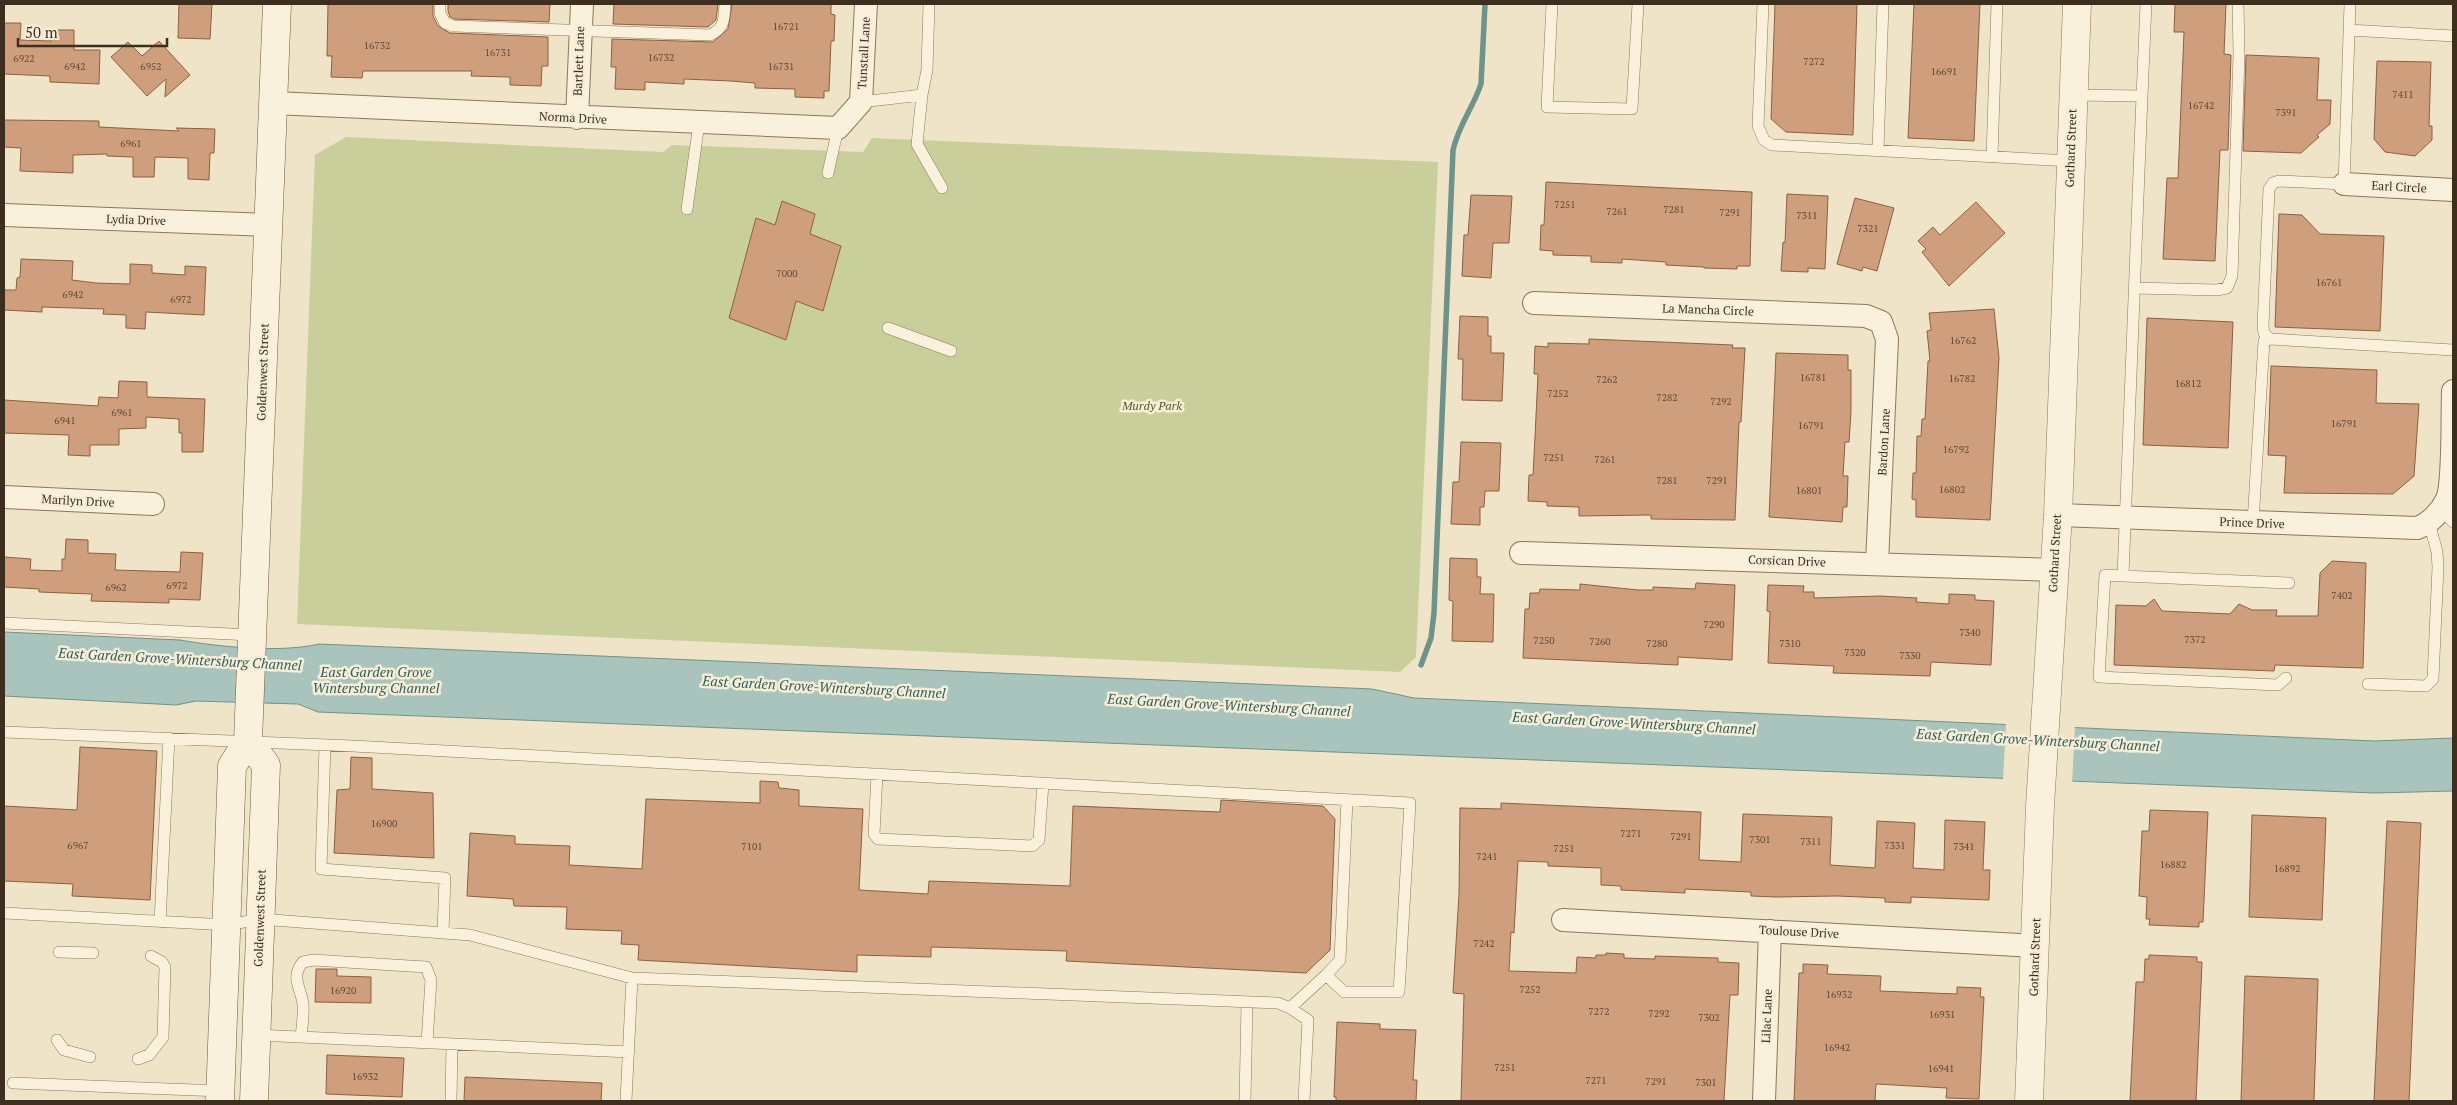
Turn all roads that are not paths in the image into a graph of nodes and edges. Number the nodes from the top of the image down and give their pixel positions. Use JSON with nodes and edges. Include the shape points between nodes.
{"nodes":[{"id":1,"x":277,"y":4,"type":"edge"},
{"id":2,"x":440,"y":4,"type":"edge"},
{"id":3,"x":582,"y":4,"type":"edge"},
{"id":4,"x":725,"y":4,"type":"edge"},
{"id":5,"x":866,"y":4,"type":"edge"},
{"id":6,"x":929,"y":4,"type":"edge"},
{"id":7,"x":1552,"y":4,"type":"edge"},
{"id":8,"x":1638,"y":4,"type":"edge"},
{"id":9,"x":1763,"y":4,"type":"edge"},
{"id":10,"x":1883,"y":4,"type":"edge"},
{"id":11,"x":1997,"y":4,"type":"edge"},
{"id":12,"x":2077,"y":4,"type":"edge"},
{"id":13,"x":2146,"y":4,"type":"edge"},
{"id":14,"x":2238,"y":4,"type":"edge"},
{"id":15,"x":2350,"y":4,"type":"edge"},
{"id":16,"x":2350,"y":30,"type":"junction"},
{"id":17,"x":580,"y":32,"type":"junction"},
{"id":18,"x":2453,"y":36,"type":"edge"},
{"id":19,"x":922,"y":95,"type":"junction"},
{"id":20,"x":2073,"y":95,"type":"junction"},
{"id":21,"x":2142,"y":96,"type":"junction"},
{"id":22,"x":862,"y":102,"type":"junction"},
{"id":23,"x":273,"y":103,"type":"junction"},
{"id":24,"x":577,"y":118,"type":"junction"},
{"id":25,"x":699,"y":123,"type":"junction"},
{"id":26,"x":838,"y":128,"type":"junction"},
{"id":27,"x":1878,"y":150,"type":"junction"},
{"id":28,"x":1992,"y":157,"type":"junction"},
{"id":29,"x":2071,"y":161,"type":"junction"},
{"id":30,"x":828,"y":173,"type":"dead end"},
{"id":31,"x":2344,"y":184,"type":"junction"},
{"id":32,"x":942,"y":188,"type":"dead end"},
{"id":33,"x":2453,"y":190,"type":"edge"},
{"id":34,"x":687,"y":209,"type":"dead end"},
{"id":35,"x":4,"y":215,"type":"edge"},
{"id":36,"x":269,"y":224,"type":"junction"},
{"id":37,"x":2134,"y":288,"type":"junction"},
{"id":38,"x":1534,"y":303,"type":"dead end"},
{"id":39,"x":1881,"y":322,"type":"joint"},
{"id":40,"x":888,"y":328,"type":"dead end"},
{"id":41,"x":2270,"y":339,"type":"junction"},
{"id":42,"x":951,"y":350,"type":"dead end"},
{"id":43,"x":2453,"y":350,"type":"edge"},
{"id":44,"x":2453,"y":391,"type":"edge"},
{"id":45,"x":4,"y":497,"type":"edge"},
{"id":46,"x":153,"y":504,"type":"dead end"},
{"id":47,"x":2058,"y":515,"type":"junction"},
{"id":48,"x":2125,"y":518,"type":"junction"},
{"id":49,"x":2441,"y":518,"type":"edge"},
{"id":50,"x":2253,"y":523,"type":"junction"},
{"id":51,"x":1521,"y":553,"type":"dead end"},
{"id":52,"x":1877,"y":564,"type":"junction"},
{"id":53,"x":2054,"y":570,"type":"junction"},
{"id":54,"x":2124,"y":576,"type":"junction"},
{"id":55,"x":2289,"y":584,"type":"dead end"},
{"id":56,"x":4,"y":623,"type":"edge"},
{"id":57,"x":251,"y":635,"type":"junction"},
{"id":58,"x":2286,"y":678,"type":"dead end"},
{"id":59,"x":2368,"y":684,"type":"dead end"},
{"id":60,"x":4,"y":732,"type":"edge"},
{"id":61,"x":170,"y":738,"type":"junction"},
{"id":62,"x":248,"y":741,"type":"junction"},
{"id":63,"x":325,"y":745,"type":"junction"},
{"id":64,"x":877,"y":774,"type":"junction"},
{"id":65,"x":1043,"y":783,"type":"junction"},
{"id":66,"x":1347,"y":800,"type":"junction"},
{"id":67,"x":4,"y":913,"type":"edge"},
{"id":68,"x":260,"y":919,"type":"junction"},
{"id":69,"x":1563,"y":920,"type":"dead end"},
{"id":70,"x":160,"y":922,"type":"junction"},
{"id":71,"x":228,"y":925,"type":"junction"},
{"id":72,"x":1770,"y":930,"type":"junction"},
{"id":73,"x":444,"y":932,"type":"junction"},
{"id":74,"x":2036,"y":946,"type":"junction"},
{"id":75,"x":59,"y":952,"type":"dead end"},
{"id":76,"x":93,"y":953,"type":"dead end"},
{"id":77,"x":151,"y":956,"type":"dead end"},
{"id":78,"x":1326,"y":975,"type":"junction"},
{"id":79,"x":632,"y":978,"type":"junction"},
{"id":80,"x":1247,"y":1002,"type":"junction"},
{"id":81,"x":1290,"y":1008,"type":"junction"},
{"id":82,"x":256,"y":1035,"type":"junction"},
{"id":83,"x":301,"y":1037,"type":"junction"},
{"id":84,"x":57,"y":1040,"type":"dead end"},
{"id":85,"x":427,"y":1043,"type":"junction"},
{"id":86,"x":452,"y":1044,"type":"junction"},
{"id":87,"x":629,"y":1052,"type":"junction"},
{"id":88,"x":90,"y":1057,"type":"dead end"},
{"id":89,"x":138,"y":1059,"type":"dead end"},
{"id":90,"x":13,"y":1083,"type":"dead end"},
{"id":91,"x":146,"y":1089,"type":"junction"},
{"id":92,"x":221,"y":1096,"type":"edge"},
{"id":93,"x":145,"y":1101,"type":"edge"},
{"id":94,"x":254,"y":1101,"type":"edge"},
{"id":95,"x":451,"y":1101,"type":"edge"},
{"id":96,"x":626,"y":1101,"type":"edge"},
{"id":97,"x":1245,"y":1101,"type":"edge"},
{"id":98,"x":1304,"y":1101,"type":"edge"},
{"id":99,"x":1764,"y":1101,"type":"edge"},
{"id":100,"x":2029,"y":1101,"type":"edge"}],
"edges":[{"from":1,"to":23,"type":"main road","name":"Goldenwest Street"},
{"from":2,"to":17,"type":"lane","via":[[445,23],[453,26]]},
{"from":3,"to":17,"type":"street","name":"Bartlett Lane"},
{"from":4,"to":17,"type":"lane","via":[[724,22],[720,30],[710,35]]},
{"from":5,"to":22,"type":"street","name":"Tunstall Lane"},
{"from":6,"to":19,"type":"lane","via":[[927,70]]},
{"from":7,"to":8,"type":"lane","via":[[1547,107],[1632,110]]},
{"from":9,"to":27,"type":"lane","via":[[1758,126],[1764,140],[1772,145]]},
{"from":10,"to":27,"type":"lane"},
{"from":11,"to":28,"type":"lane"},
{"from":12,"to":20,"type":"main road","name":"Gothard Street"},
{"from":13,"to":21,"type":"lane"},
{"from":14,"to":37,"type":"lane","via":[[2232,276],[2227,288],[2217,290]]},
{"from":15,"to":16,"type":"lane"},
{"from":16,"to":18,"type":"lane"},
{"from":16,"to":31,"type":"lane"},
{"from":17,"to":24,"type":"street","name":"Bartlett Lane"},
{"from":19,"to":22,"type":"lane"},
{"from":19,"to":32,"type":"lane","via":[[917,144]]},
{"from":20,"to":21,"type":"lane"},
{"from":20,"to":29,"type":"main road","name":"Gothard Street"},
{"from":21,"to":37,"type":"lane"},
{"from":22,"to":26,"type":"street"},
{"from":23,"to":24,"type":"street","name":"Norma Drive"},
{"from":23,"to":36,"type":"main road","name":"Goldenwest Street"},
{"from":24,"to":25,"type":"street","name":"Norma Drive"},
{"from":25,"to":26,"type":"street","name":"Norma Drive"},
{"from":25,"to":34,"type":"lane"},
{"from":26,"to":30,"type":"lane"},
{"from":27,"to":28,"type":"lane"},
{"from":28,"to":29,"type":"lane"},
{"from":29,"to":47,"type":"main road","name":"Gothard Street"},
{"from":31,"to":33,"type":"street","name":"Earl Circle"},
{"from":31,"to":41,"type":"lane","via":[[2279,181],[2269,189],[2263,326]]},
{"from":35,"to":36,"type":"street","name":"Lydia Drive"},
{"from":36,"to":57,"type":"main road","name":"Goldenwest Street"},
{"from":37,"to":48,"type":"lane"},
{"from":38,"to":39,"type":"street","name":"La Mancha Circle","via":[[1866,316]]},
{"from":39,"to":52,"type":"street","name":"Bardon Lane","via":[[1887,339]]},
{"from":40,"to":42,"type":"lane"},
{"from":41,"to":43,"type":"lane"},
{"from":41,"to":50,"type":"lane","via":[[2262,345]]},
{"from":44,"to":49,"type":"street","via":[[2448,493]]},
{"from":45,"to":46,"type":"street","name":"Marilyn Drive"},
{"from":47,"to":48,"type":"street","name":"Prince Drive"},
{"from":47,"to":53,"type":"main road","name":"Gothard Street"},
{"from":48,"to":50,"type":"street","name":"Prince Drive"},
{"from":48,"to":54,"type":"lane"},
{"from":49,"to":50,"type":"street","name":"Prince Drive","via":[[2417,528]]},
{"from":49,"to":59,"type":"lane","via":[[2432,679],[2426,686]]},
{"from":51,"to":52,"type":"street","name":"Corsican Drive"},
{"from":52,"to":53,"type":"street","name":"Corsican Drive"},
{"from":53,"to":74,"type":"main road","name":"Gothard Street","via":[[2040,806]]},
{"from":54,"to":55,"type":"lane"},
{"from":54,"to":58,"type":"lane","via":[[2104,575],[2100,677],[2278,685]]},
{"from":56,"to":57,"type":"lane"},
{"from":57,"to":62,"type":"main road","name":"Goldenwest Street"},
{"from":60,"to":61,"type":"lane"},
{"from":61,"to":62,"type":"lane"},
{"from":61,"to":70,"type":"lane"},
{"from":62,"to":63,"type":"lane"},
{"from":62,"to":68,"type":"main road","name":"Goldenwest Street","via":[[266,765]]},
{"from":62,"to":71,"type":"main road","via":[[232,766]]},
{"from":63,"to":64,"type":"lane"},
{"from":63,"to":73,"type":"lane","via":[[321,869],[445,878]]},
{"from":64,"to":65,"type":"lane"},
{"from":64,"to":65,"type":"lane","via":[[874,834],[878,839],[1032,846],[1039,840]]},
{"from":65,"to":66,"type":"lane"},
{"from":66,"to":78,"type":"lane","via":[[1340,960]]},
{"from":66,"to":78,"type":"lane","via":[[1410,803],[1399,992],[1344,992]]},
{"from":67,"to":70,"type":"lane"},
{"from":68,"to":71,"type":"lane"},
{"from":68,"to":73,"type":"lane"},
{"from":68,"to":82,"type":"main road","name":"Goldenwest Street"},
{"from":69,"to":72,"type":"street","name":"Toulouse Drive"},
{"from":70,"to":71,"type":"lane"},
{"from":71,"to":92,"type":"main road"},
{"from":72,"to":74,"type":"street","name":"Toulouse Drive"},
{"from":72,"to":99,"type":"street","name":"Lilac Lane"},
{"from":73,"to":79,"type":"lane","via":[[470,934]]},
{"from":74,"to":100,"type":"main road","name":"Gothard Street"},
{"from":75,"to":76,"type":"lane"},
{"from":77,"to":89,"type":"lane","via":[[165,967],[163,1037],[149,1056]]},
{"from":78,"to":81,"type":"lane"},
{"from":79,"to":80,"type":"lane"},
{"from":79,"to":87,"type":"lane"},
{"from":80,"to":81,"type":"lane","via":[[1278,1003]]},
{"from":80,"to":97,"type":"lane"},
{"from":81,"to":98,"type":"lane","via":[[1308,1020]]},
{"from":82,"to":83,"type":"lane"},
{"from":82,"to":94,"type":"main road","name":"Goldenwest Street"},
{"from":83,"to":85,"type":"lane"},
{"from":83,"to":85,"type":"lane","via":[[303,1004],[296,982],[299,967],[303,962],[313,960],[426,967],[431,980]]},
{"from":84,"to":88,"type":"lane","via":[[64,1050]]},
{"from":85,"to":86,"type":"lane"},
{"from":86,"to":87,"type":"lane"},
{"from":86,"to":95,"type":"lane"},
{"from":87,"to":96,"type":"lane"},
{"from":90,"to":91,"type":"lane"},
{"from":91,"to":92,"type":"lane"},
{"from":91,"to":93,"type":"lane"}]}
